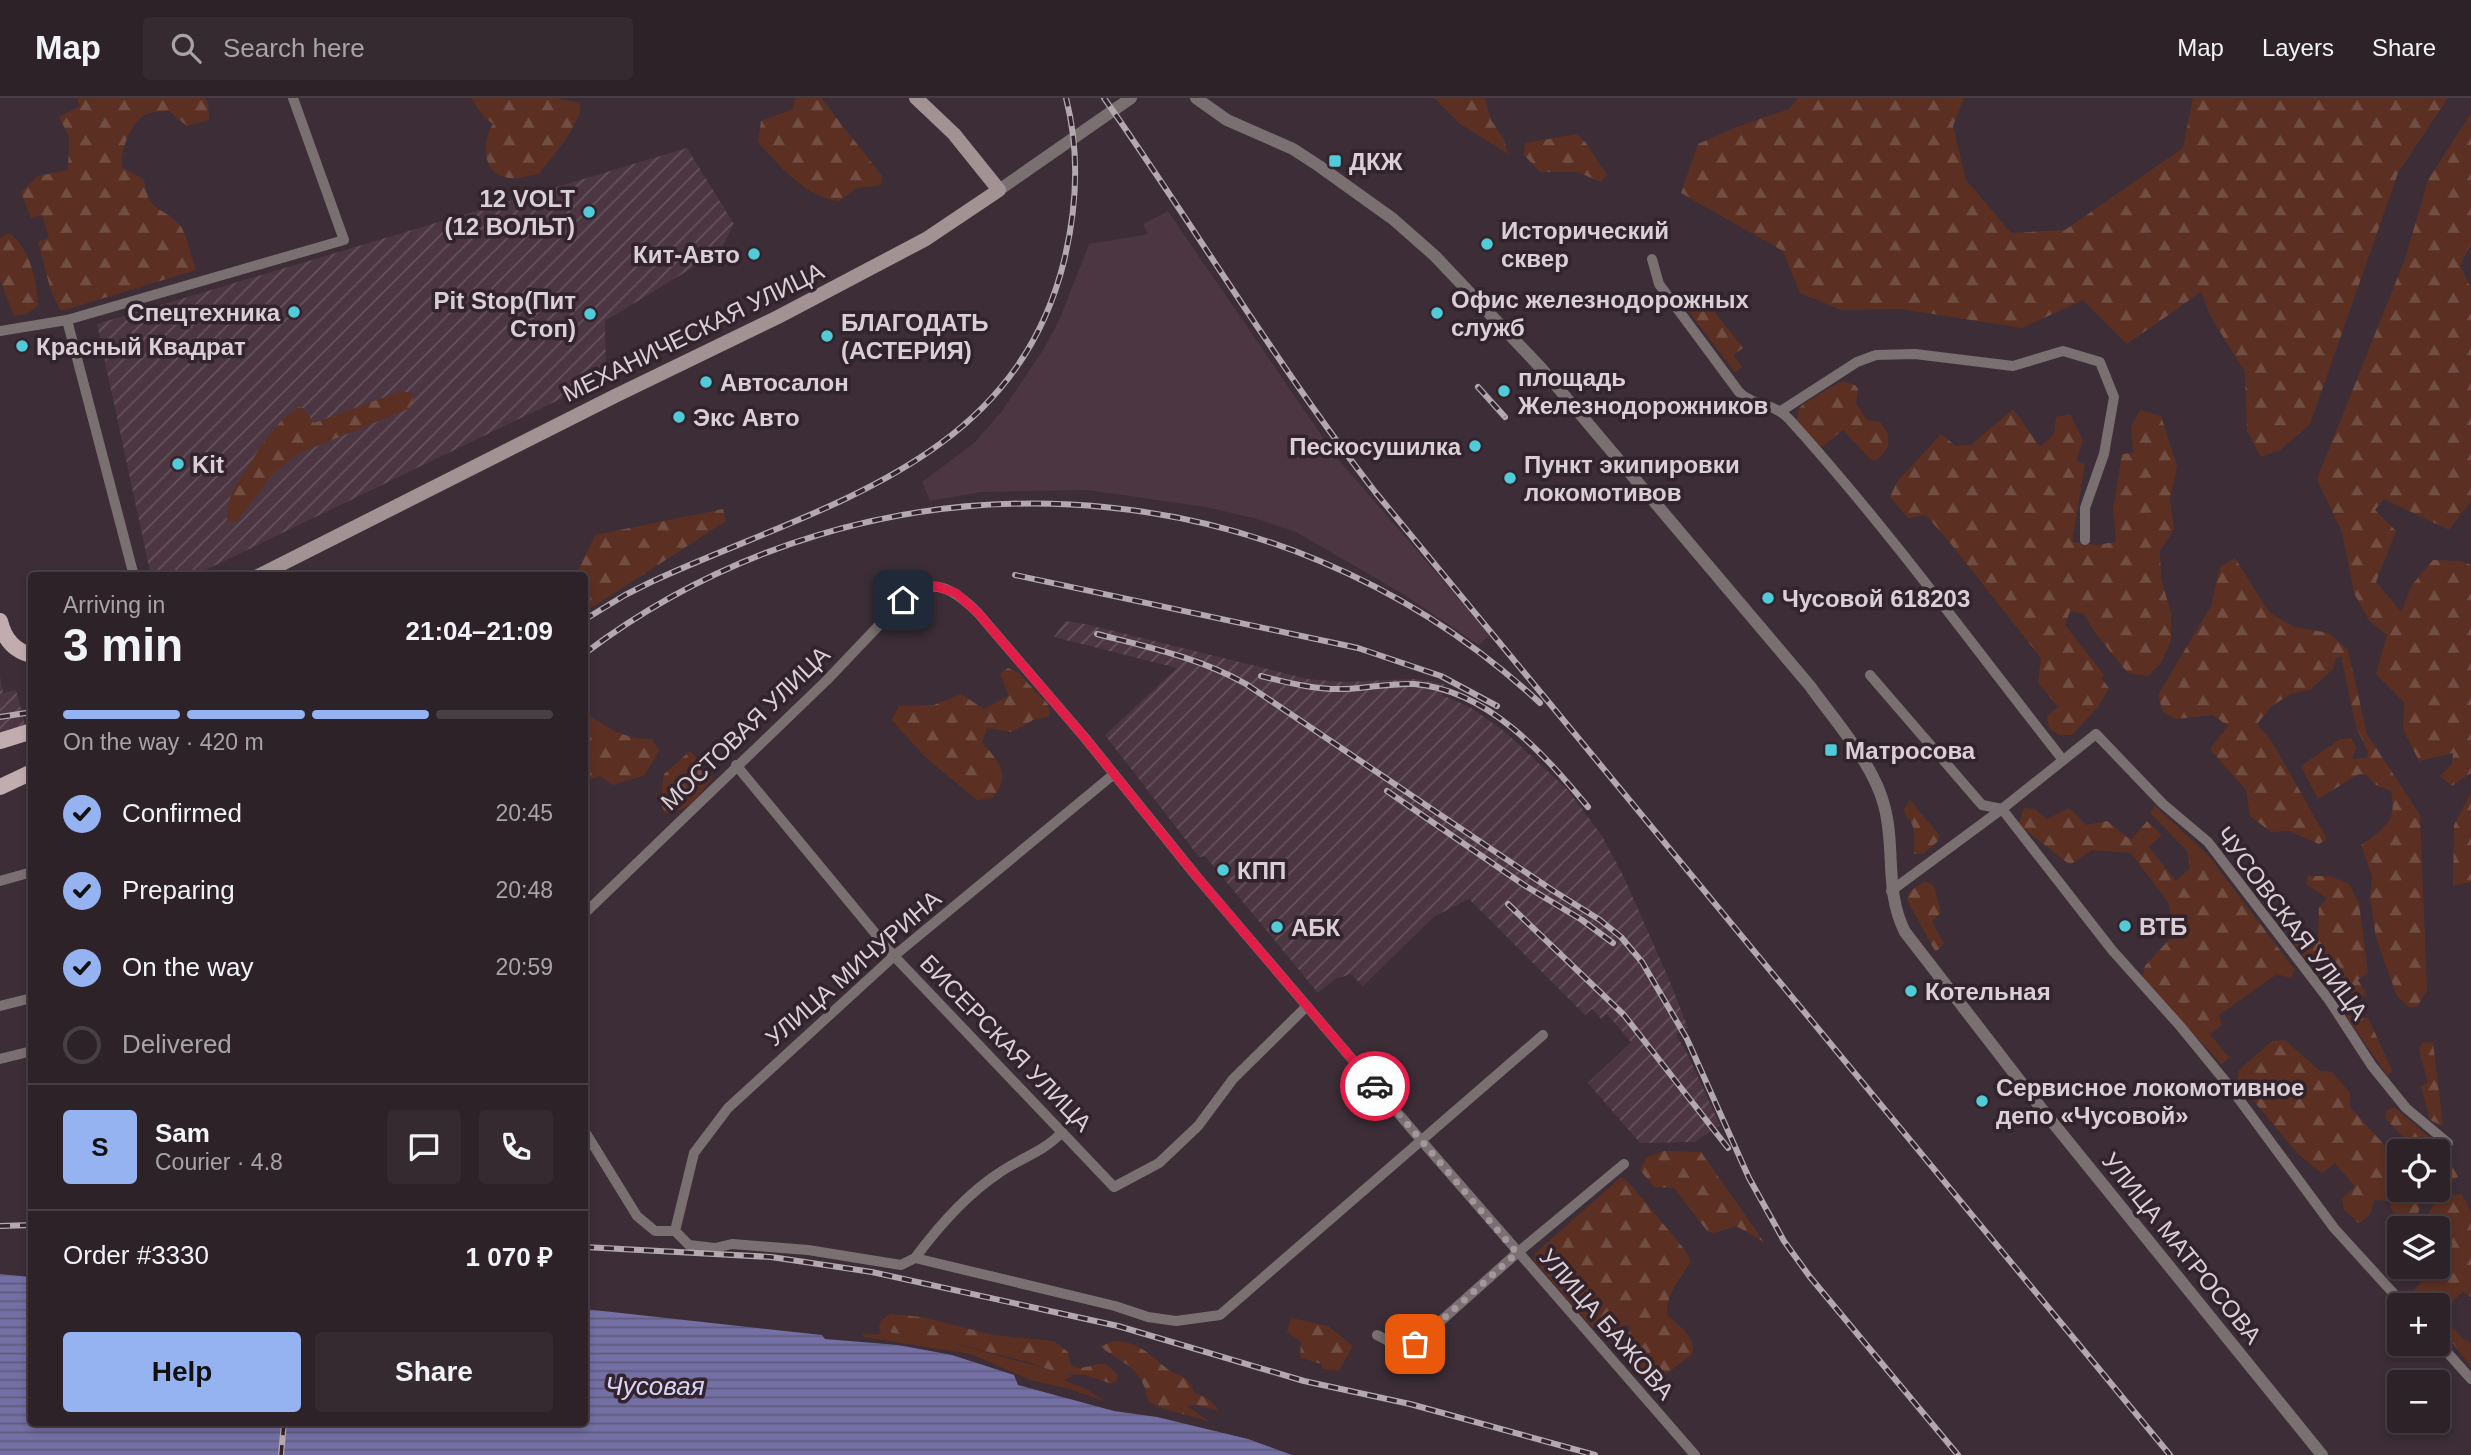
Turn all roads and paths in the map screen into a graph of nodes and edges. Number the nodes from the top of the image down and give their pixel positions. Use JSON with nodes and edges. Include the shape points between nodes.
{"nodes":[{"id":1,"x":293,"y":98,"type":"edge"},
{"id":2,"x":916,"y":98,"type":"edge"},
{"id":3,"x":1131,"y":98,"type":"edge"},
{"id":4,"x":1196,"y":98,"type":"edge"},
{"id":5,"x":999,"y":190,"type":"junction"},
{"id":6,"x":1652,"y":259,"type":"dead end"},
{"id":7,"x":67,"y":320,"type":"junction"},
{"id":8,"x":0,"y":331,"type":"edge"},
{"id":9,"x":1781,"y":411,"type":"junction"},
{"id":10,"x":2085,"y":540,"type":"dead end"},
{"id":11,"x":133,"y":572,"type":"edge"},
{"id":12,"x":266,"y":572,"type":"edge"},
{"id":13,"x":940,"y":587,"type":"joint"},
{"id":14,"x":0,"y":621,"type":"edge"},
{"id":15,"x":28,"y":654,"type":"edge"},
{"id":16,"x":1870,"y":675,"type":"dead end"},
{"id":17,"x":28,"y":732,"type":"edge"},
{"id":18,"x":0,"y":741,"type":"edge"},
{"id":19,"x":2063,"y":760,"type":"junction"},
{"id":20,"x":736,"y":765,"type":"junction"},
{"id":21,"x":28,"y":774,"type":"edge"},
{"id":22,"x":1114,"y":774,"type":"junction"},
{"id":23,"x":0,"y":787,"type":"edge"},
{"id":24,"x":2002,"y":809,"type":"junction"},
{"id":25,"x":28,"y":873,"type":"edge"},
{"id":26,"x":0,"y":881,"type":"edge"},
{"id":27,"x":1891,"y":891,"type":"junction"},
{"id":28,"x":588,"y":910,"type":"edge"},
{"id":29,"x":894,"y":956,"type":"junction"},
{"id":30,"x":28,"y":999,"type":"edge"},
{"id":31,"x":0,"y":1006,"type":"edge"},
{"id":32,"x":1307,"y":1006,"type":"junction"},
{"id":33,"x":1542,"y":1035,"type":"dead end"},
{"id":34,"x":28,"y":1052,"type":"edge"},
{"id":35,"x":0,"y":1059,"type":"edge"},
{"id":36,"x":1062,"y":1132,"type":"junction"},
{"id":37,"x":588,"y":1136,"type":"edge"},
{"id":38,"x":1420,"y":1139,"type":"junction"},
{"id":39,"x":2443,"y":1139,"type":"edge"},
{"id":40,"x":1624,"y":1164,"type":"dead end"},
{"id":41,"x":675,"y":1231,"type":"junction"},
{"id":42,"x":1517,"y":1253,"type":"junction"},
{"id":43,"x":915,"y":1258,"type":"junction"},
{"id":44,"x":2392,"y":1293,"type":"edge"},
{"id":45,"x":1377,"y":1335,"type":"dead end"},
{"id":46,"x":2450,"y":1355,"type":"edge"},
{"id":47,"x":2471,"y":1379,"type":"edge"},
{"id":48,"x":1695,"y":1455,"type":"edge"},
{"id":49,"x":2322,"y":1455,"type":"edge"}],
"edges":[{"from":1,"to":7,"type":"street","via":[[344,240]]},
{"from":2,"to":5,"type":"main road","via":[[954,134]]},
{"from":3,"to":5,"type":"street","name":"МЕХАНИЧЕСКАЯ УЛИЦА"},
{"from":4,"to":27,"type":"street","name":"УЛИЦА МАТРОСОВА","via":[[1227,120],[1304,156],[1393,219],[1435,256],[1542,369],[1841,728],[1874,779],[1884,804]]},
{"from":5,"to":12,"type":"main road","name":"МЕХАНИЧЕСКАЯ УЛИЦА","via":[[926,239],[761,327]]},
{"from":6,"to":9,"type":"street","via":[[1659,284],[1739,391],[1752,402]]},
{"from":7,"to":8,"type":"street"},
{"from":7,"to":11,"type":"street"},
{"from":9,"to":10,"type":"street","via":[[1857,362],[1876,355],[1915,354],[2013,366],[2063,351],[2099,362],[2114,397],[2104,454],[2085,508]]},
{"from":9,"to":19,"type":"street","via":[[1852,492]]},
{"from":13,"to":20,"type":"street","name":"МОСТОВАЯ УЛИЦА","via":[[923,588],[906,597],[827,680]]},
{"from":13,"to":22,"type":"street","name":"УЛИЦА БАЖОВА","via":[[960,596],[978,613]]},
{"from":14,"to":15,"type":"main road","via":[[11,644]]},
{"from":16,"to":24,"type":"street","via":[[1982,806]]},
{"from":17,"to":18,"type":"main road"},
{"from":19,"to":24,"type":"street"},
{"from":19,"to":39,"type":"street","name":"ЧУСОВСКАЯ УЛИЦА","via":[[2096,734],[2163,804],[2208,842],[2329,1000],[2372,1066],[2406,1108]]},
{"from":20,"to":28,"type":"street","name":"МОСТОВАЯ УЛИЦА"},
{"from":20,"to":29,"type":"street","name":"БИСЕРСКАЯ УЛИЦА"},
{"from":21,"to":23,"type":"main road"},
{"from":22,"to":29,"type":"street","name":"УЛИЦА МИЧУРИНА"},
{"from":22,"to":32,"type":"street","name":"УЛИЦА БАЖОВА"},
{"from":24,"to":27,"type":"street"},
{"from":24,"to":44,"type":"street","via":[[2112,950],[2230,1087],[2318,1209]]},
{"from":25,"to":26,"type":"street"},
{"from":27,"to":49,"type":"street","name":"УЛИЦА МАТРОСОВА","via":[[1900,923],[1930,966]]},
{"from":29,"to":36,"type":"street","name":"БИСЕРСКАЯ УЛИЦА"},
{"from":29,"to":41,"type":"street","name":"УЛИЦА МИЧУРИНА","via":[[728,1108],[694,1153]]},
{"from":30,"to":31,"type":"street"},
{"from":32,"to":36,"type":"street","name":"БИСЕРСКАЯ УЛИЦА","via":[[1233,1079],[1198,1126],[1159,1163],[1114,1186]]},
{"from":32,"to":38,"type":"street","name":"УЛИЦА БАЖОВА"},
{"from":33,"to":38,"type":"street"},
{"from":34,"to":35,"type":"street"},
{"from":36,"to":43,"type":"street","via":[[1050,1146],[988,1181],[949,1216]]},
{"from":37,"to":41,"type":"street","via":[[638,1216],[655,1231]]},
{"from":38,"to":42,"type":"street","name":"УЛИЦА БАЖОВА"},
{"from":38,"to":43,"type":"street","via":[[1220,1315],[1176,1321],[1148,1317]]},
{"from":40,"to":42,"type":"street"},
{"from":41,"to":43,"type":"street","via":[[689,1245],[715,1248],[732,1244],[808,1250],[901,1265]]},
{"from":42,"to":45,"type":"street","via":[[1415,1344],[1399,1347]]},
{"from":42,"to":48,"type":"street","name":"УЛИЦА БАЖОВА"},
{"from":46,"to":47,"type":"street"}]}
